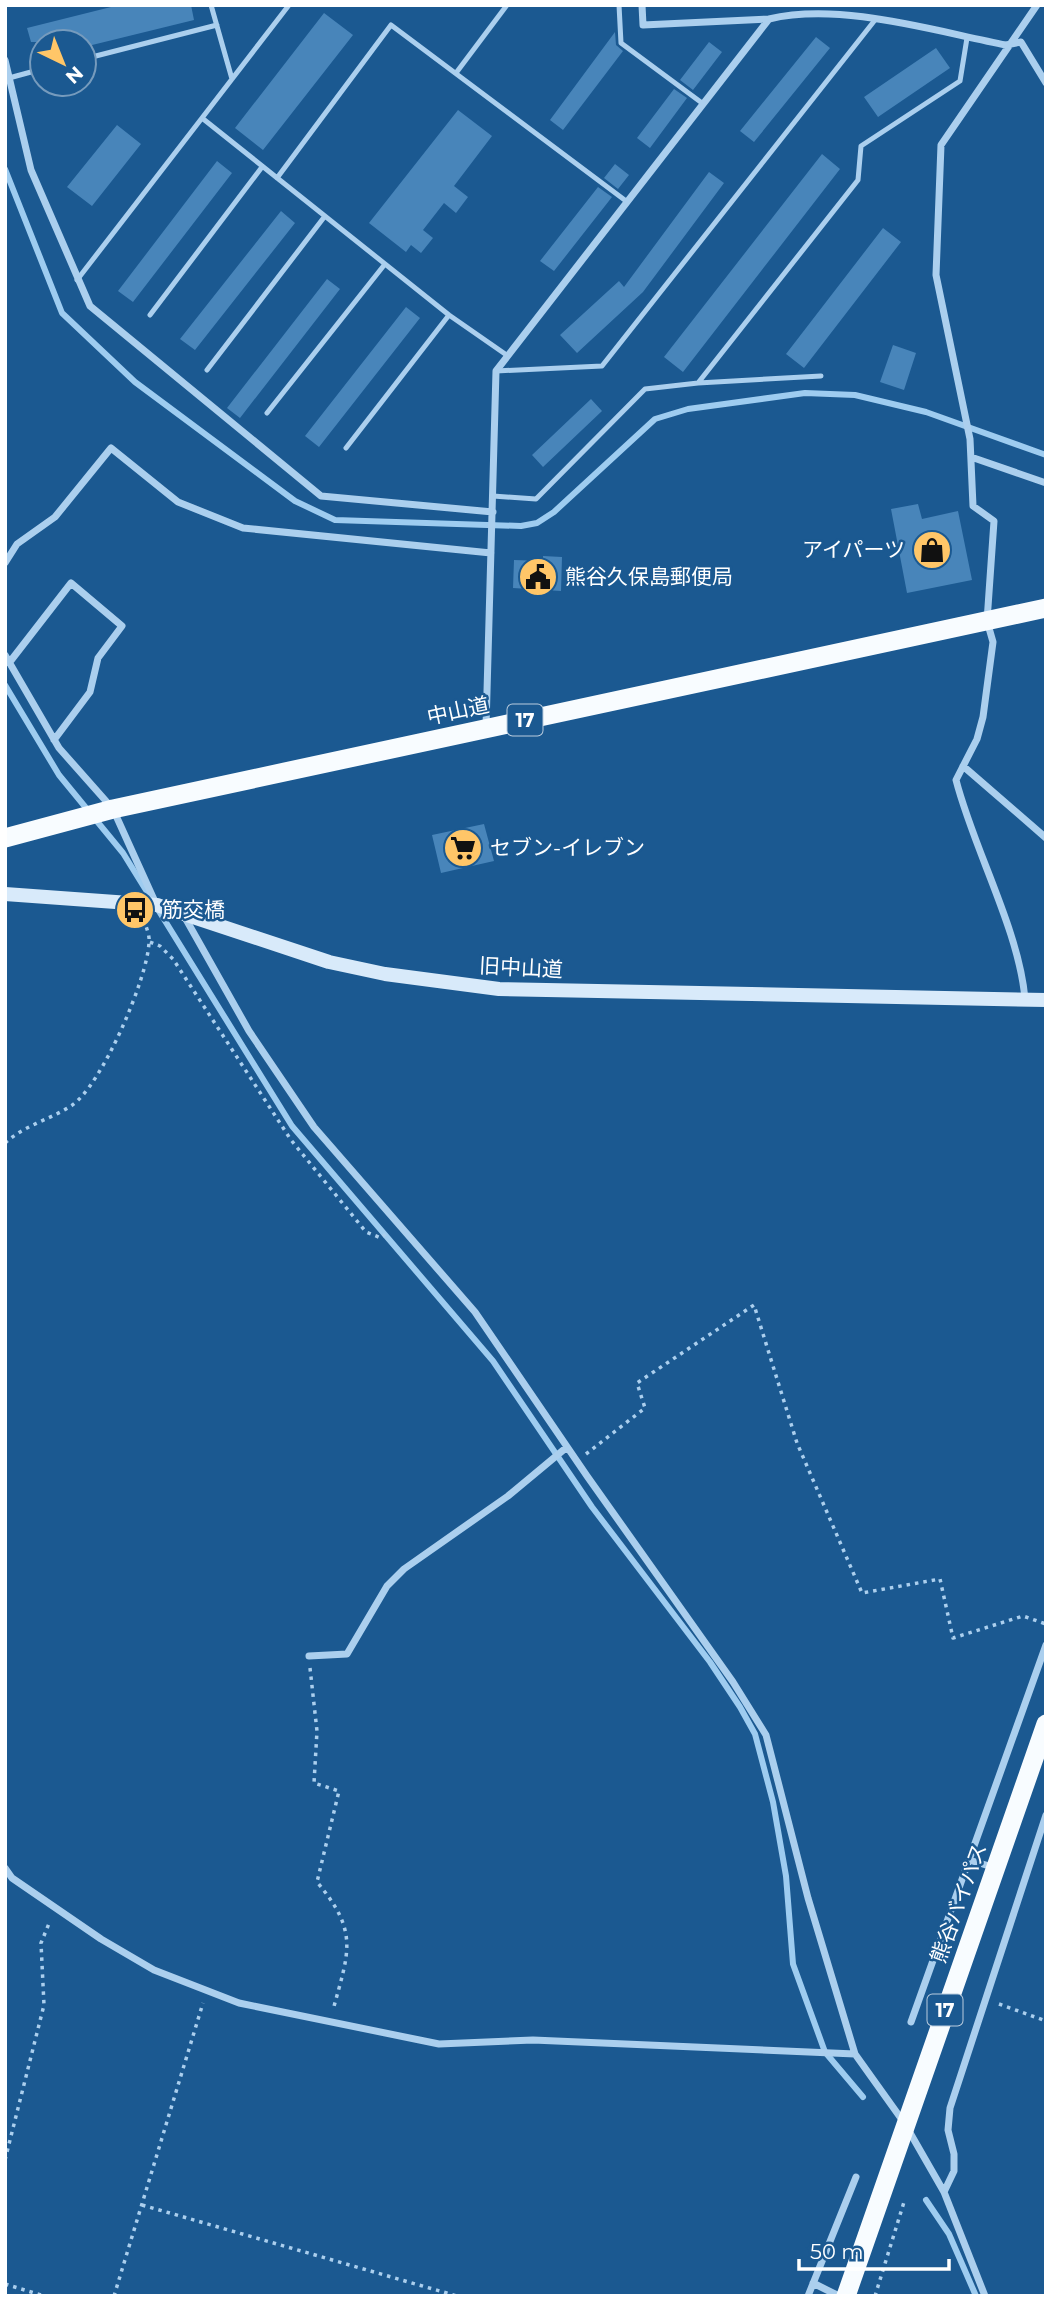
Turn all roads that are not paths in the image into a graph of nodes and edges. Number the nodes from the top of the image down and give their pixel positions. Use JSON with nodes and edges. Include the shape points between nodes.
{"nodes":[{"id":1,"x":211,"y":5,"type":"edge"},
{"id":2,"x":289,"y":5,"type":"edge"},
{"id":3,"x":507,"y":5,"type":"edge"},
{"id":4,"x":619,"y":5,"type":"edge"},
{"id":5,"x":642,"y":5,"type":"edge"},
{"id":6,"x":1037,"y":5,"type":"edge"},
{"id":7,"x":769,"y":19,"type":"junction"},
{"id":8,"x":875,"y":20,"type":"junction"},
{"id":9,"x":217,"y":25,"type":"junction"},
{"id":10,"x":967,"y":38,"type":"junction"},
{"id":11,"x":1006,"y":45,"type":"junction"},
{"id":12,"x":98,"y":55,"type":"edge"},
{"id":13,"x":5,"y":60,"type":"edge"},
{"id":14,"x":28,"y":73,"type":"edge"},
{"id":15,"x":456,"y":73,"type":"junction"},
{"id":16,"x":9,"y":78,"type":"junction"},
{"id":17,"x":232,"y":79,"type":"junction"},
{"id":18,"x":1046,"y":83,"type":"edge"},
{"id":19,"x":702,"y":103,"type":"junction"},
{"id":20,"x":202,"y":118,"type":"junction"},
{"id":21,"x":262,"y":166,"type":"junction"},
{"id":22,"x":277,"y":178,"type":"junction"},
{"id":23,"x":626,"y":201,"type":"junction"},
{"id":24,"x":325,"y":216,"type":"junction"},
{"id":25,"x":385,"y":264,"type":"junction"},
{"id":26,"x":77,"y":280,"type":"junction"},
{"id":27,"x":449,"y":314,"type":"junction"},
{"id":28,"x":150,"y":315,"type":"dead end"},
{"id":29,"x":508,"y":356,"type":"junction"},
{"id":30,"x":207,"y":370,"type":"dead end"},
{"id":31,"x":496,"y":372,"type":"junction"},
{"id":32,"x":821,"y":376,"type":"dead end"},
{"id":33,"x":698,"y":383,"type":"junction"},
{"id":34,"x":267,"y":413,"type":"dead end"},
{"id":35,"x":346,"y":447,"type":"dead end"},
{"id":36,"x":971,"y":457,"type":"junction"},
{"id":37,"x":1046,"y":483,"type":"edge"},
{"id":38,"x":493,"y":496,"type":"junction"},
{"id":39,"x":493,"y":513,"type":"junction"},
{"id":40,"x":491,"y":552,"type":"junction"},
{"id":41,"x":5,"y":563,"type":"edge"},
{"id":42,"x":1046,"y":608,"type":"edge"},
{"id":43,"x":987,"y":621,"type":"junction"},
{"id":44,"x":7,"y":659,"type":"edge"},
{"id":45,"x":486,"y":728,"type":"junction"},
{"id":46,"x":54,"y":740,"type":"junction"},
{"id":47,"x":963,"y":766,"type":"junction"},
{"id":48,"x":113,"y":809,"type":"junction"},
{"id":49,"x":5,"y":838,"type":"edge"},
{"id":50,"x":1046,"y":838,"type":"edge"},
{"id":51,"x":5,"y":894,"type":"edge"},
{"id":52,"x":157,"y":905,"type":"junction"},
{"id":53,"x":182,"y":912,"type":"junction"},
{"id":54,"x":1025,"y":999,"type":"junction"},
{"id":55,"x":1046,"y":999,"type":"edge"},
{"id":56,"x":567,"y":1447,"type":"junction"},
{"id":57,"x":1046,"y":1644,"type":"edge"},
{"id":58,"x":309,"y":1656,"type":"road end"},
{"id":59,"x":1046,"y":1724,"type":"edge"},
{"id":60,"x":1046,"y":1815,"type":"edge"},
{"id":61,"x":969,"y":1860,"type":"junction"},
{"id":62,"x":5,"y":1868,"type":"edge"},
{"id":63,"x":996,"y":1868,"type":"junction"},
{"id":64,"x":911,"y":2022,"type":"dead end"},
{"id":65,"x":855,"y":2054,"type":"junction"},
{"id":66,"x":905,"y":2124,"type":"junction"},
{"id":67,"x":856,"y":2177,"type":"dead end"},
{"id":68,"x":944,"y":2192,"type":"junction"},
{"id":69,"x":813,"y":2283,"type":"junction"},
{"id":70,"x":808,"y":2296,"type":"edge"},
{"id":71,"x":839,"y":2296,"type":"edge"},
{"id":72,"x":846,"y":2296,"type":"edge"},
{"id":73,"x":985,"y":2296,"type":"edge"}],
"edges":[{"from":1,"to":9,"type":"lane"},
{"from":2,"to":17,"type":"lane"},
{"from":3,"to":15,"type":"lane"},
{"from":4,"to":19,"type":"lane","via":[[621,43]]},
{"from":5,"to":7,"type":"street","via":[[643,25]]},
{"from":6,"to":11,"type":"street"},
{"from":7,"to":8,"type":"street","via":[[825,14]]},
{"from":7,"to":19,"type":"street"},
{"from":8,"to":10,"type":"street"},
{"from":8,"to":31,"type":"lane","via":[[602,366]]},
{"from":9,"to":12,"type":"lane"},
{"from":9,"to":17,"type":"lane"},
{"from":10,"to":11,"type":"street"},
{"from":10,"to":33,"type":"lane","via":[[960,81],[861,146],[858,180]]},
{"from":11,"to":18,"type":"street","via":[[1021,42]]},
{"from":11,"to":36,"type":"street","via":[[941,145],[936,275]]},
{"from":13,"to":16,"type":"street"},
{"from":14,"to":16,"type":"lane"},
{"from":15,"to":22,"type":"lane","via":[[391,25]]},
{"from":15,"to":23,"type":"lane"},
{"from":16,"to":26,"type":"street","via":[[31,170]]},
{"from":17,"to":20,"type":"lane"},
{"from":19,"to":23,"type":"street"},
{"from":20,"to":21,"type":"lane"},
{"from":20,"to":26,"type":"lane"},
{"from":21,"to":22,"type":"lane"},
{"from":21,"to":28,"type":"lane"},
{"from":22,"to":24,"type":"lane"},
{"from":23,"to":29,"type":"street"},
{"from":24,"to":25,"type":"lane"},
{"from":24,"to":30,"type":"lane"},
{"from":25,"to":27,"type":"lane"},
{"from":25,"to":34,"type":"lane"},
{"from":26,"to":39,"type":"street","via":[[90,306],[321,496]]},
{"from":27,"to":29,"type":"lane"},
{"from":27,"to":35,"type":"lane"},
{"from":29,"to":31,"type":"street"},
{"from":31,"to":38,"type":"street"},
{"from":32,"to":33,"type":"lane"},
{"from":33,"to":38,"type":"lane","via":[[645,389],[536,499]]},
{"from":36,"to":37,"type":"street"},
{"from":36,"to":43,"type":"street","via":[[973,506],[995,521]]},
{"from":38,"to":39,"type":"street"},
{"from":39,"to":40,"type":"street"},
{"from":40,"to":41,"type":"street","via":[[243,528],[178,502],[111,448],[55,517],[17,544]]},
{"from":40,"to":45,"type":"street"},
{"from":42,"to":43,"type":"highway","name":"中山道","number":"17"},
{"from":43,"to":45,"type":"highway","name":"中山道","number":"17"},
{"from":43,"to":47,"type":"street","via":[[993,642],[984,717]]},
{"from":44,"to":46,"type":"street"},
{"from":44,"to":46,"type":"street","via":[[71,583],[122,626],[98,659],[90,692]]},
{"from":45,"to":48,"type":"highway","name":"中山道","number":"17"},
{"from":46,"to":48,"type":"street"},
{"from":47,"to":50,"type":"street"},
{"from":47,"to":54,"type":"street","via":[[956,780],[964,814],[1012,942]]},
{"from":48,"to":49,"type":"highway","name":"中山道","number":"17"},
{"from":48,"to":52,"type":"street"},
{"from":51,"to":52,"type":"main road","name":"旧中山道"},
{"from":52,"to":53,"type":"main road","name":"旧中山道"},
{"from":53,"to":54,"type":"main road","name":"旧中山道","via":[[329,962],[499,989]]},
{"from":53,"to":56,"type":"street","via":[[249,1031],[314,1127],[475,1312]]},
{"from":54,"to":55,"type":"main road","name":"旧中山道"},
{"from":56,"to":58,"type":"street","via":[[508,1496],[404,1569],[387,1586],[347,1654]]},
{"from":56,"to":65,"type":"street","via":[[766,1735]]},
{"from":57,"to":61,"type":"street"},
{"from":59,"to":63,"type":"highway","name":"熊谷バイパス","number":"17"},
{"from":60,"to":68,"type":"street","via":[[950,2108],[947,2130],[954,2171]]},
{"from":61,"to":63,"type":"street"},
{"from":61,"to":64,"type":"street"},
{"from":62,"to":65,"type":"street","via":[[58,1910],[155,1970],[239,2003],[439,2044],[533,2040]]},
{"from":63,"to":66,"type":"highway","name":"熊谷バイパス","number":"17"},
{"from":65,"to":66,"type":"street"},
{"from":66,"to":68,"type":"street"},
{"from":66,"to":72,"type":"highway","name":"熊谷バイパス","number":"17"},
{"from":67,"to":69,"type":"street"},
{"from":68,"to":73,"type":"street"},
{"from":69,"to":70,"type":"street"},
{"from":69,"to":71,"type":"street"}]}
